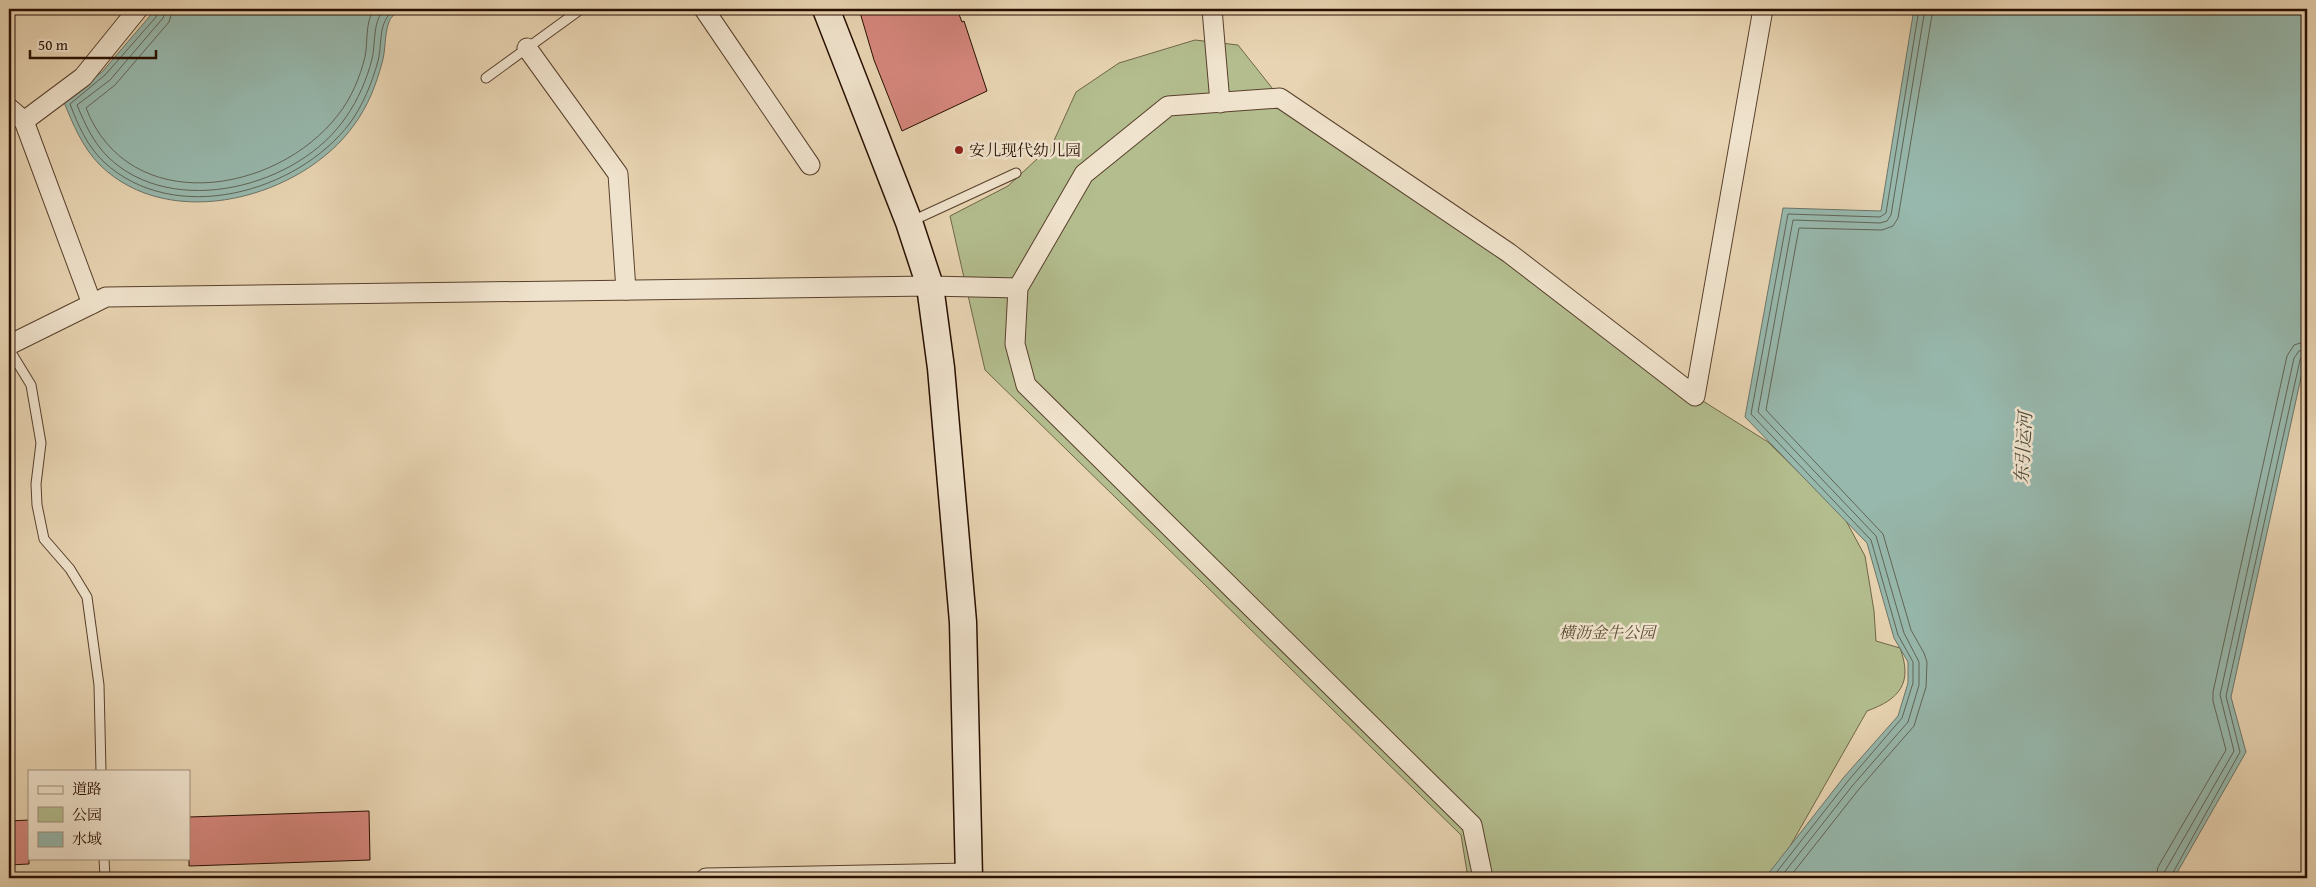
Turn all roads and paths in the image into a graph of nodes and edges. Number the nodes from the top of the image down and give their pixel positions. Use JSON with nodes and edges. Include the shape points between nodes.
{"nodes":[{"id":1,"x":138,"y":9,"type":"edge"},
{"id":2,"x":581,"y":9,"type":"edge"},
{"id":3,"x":704,"y":9,"type":"edge"},
{"id":4,"x":826,"y":9,"type":"edge"},
{"id":5,"x":1212,"y":9,"type":"edge"},
{"id":6,"x":1763,"y":9,"type":"edge"},
{"id":7,"x":527,"y":48,"type":"junction"},
{"id":8,"x":486,"y":78,"type":"dead end"},
{"id":9,"x":1220,"y":102,"type":"junction"},
{"id":10,"x":9,"y":108,"type":"edge"},
{"id":11,"x":24,"y":121,"type":"junction"},
{"id":12,"x":810,"y":165,"type":"dead end"},
{"id":13,"x":1016,"y":173,"type":"dead end"},
{"id":14,"x":910,"y":222,"type":"junction"},
{"id":15,"x":930,"y":286,"type":"junction"},
{"id":16,"x":1018,"y":288,"type":"junction"},
{"id":17,"x":626,"y":290,"type":"junction"},
{"id":18,"x":92,"y":304,"type":"junction"},
{"id":19,"x":9,"y":345,"type":"edge"},
{"id":20,"x":9,"y":350,"type":"edge"},
{"id":21,"x":101,"y":770,"type":"edge"},
{"id":22,"x":104,"y":860,"type":"edge"},
{"id":23,"x":969,"y":876,"type":"edge"},
{"id":24,"x":104,"y":878,"type":"edge"},
{"id":25,"x":706,"y":878,"type":"edge"},
{"id":26,"x":1483,"y":878,"type":"edge"}],
"edges":[{"from":1,"to":11,"type":"street","via":[[83,77]]},
{"from":2,"to":7,"type":"lane"},
{"from":3,"to":12,"type":"street"},
{"from":4,"to":14,"type":"street"},
{"from":5,"to":9,"type":"street"},
{"from":6,"to":9,"type":"street","via":[[1695,396],[1509,252],[1280,98]]},
{"from":7,"to":8,"type":"lane"},
{"from":7,"to":17,"type":"street","via":[[618,174]]},
{"from":9,"to":16,"type":"street","via":[[1168,106],[1084,174]]},
{"from":10,"to":11,"type":"street"},
{"from":11,"to":18,"type":"street"},
{"from":13,"to":14,"type":"lane"},
{"from":14,"to":15,"type":"street"},
{"from":15,"to":16,"type":"street"},
{"from":15,"to":17,"type":"street"},
{"from":15,"to":23,"type":"street","via":[[941,368],[963,622]]},
{"from":16,"to":26,"type":"street","via":[[1015,344],[1026,385],[1472,825]]},
{"from":17,"to":18,"type":"street","via":[[106,297]]},
{"from":18,"to":19,"type":"street"},
{"from":20,"to":21,"type":"lane","via":[[31,385],[41,443],[36,484],[44,539],[70,569],[87,597],[99,685]]},
{"from":22,"to":24,"type":"lane"},
{"from":23,"to":25,"type":"street"}]}
